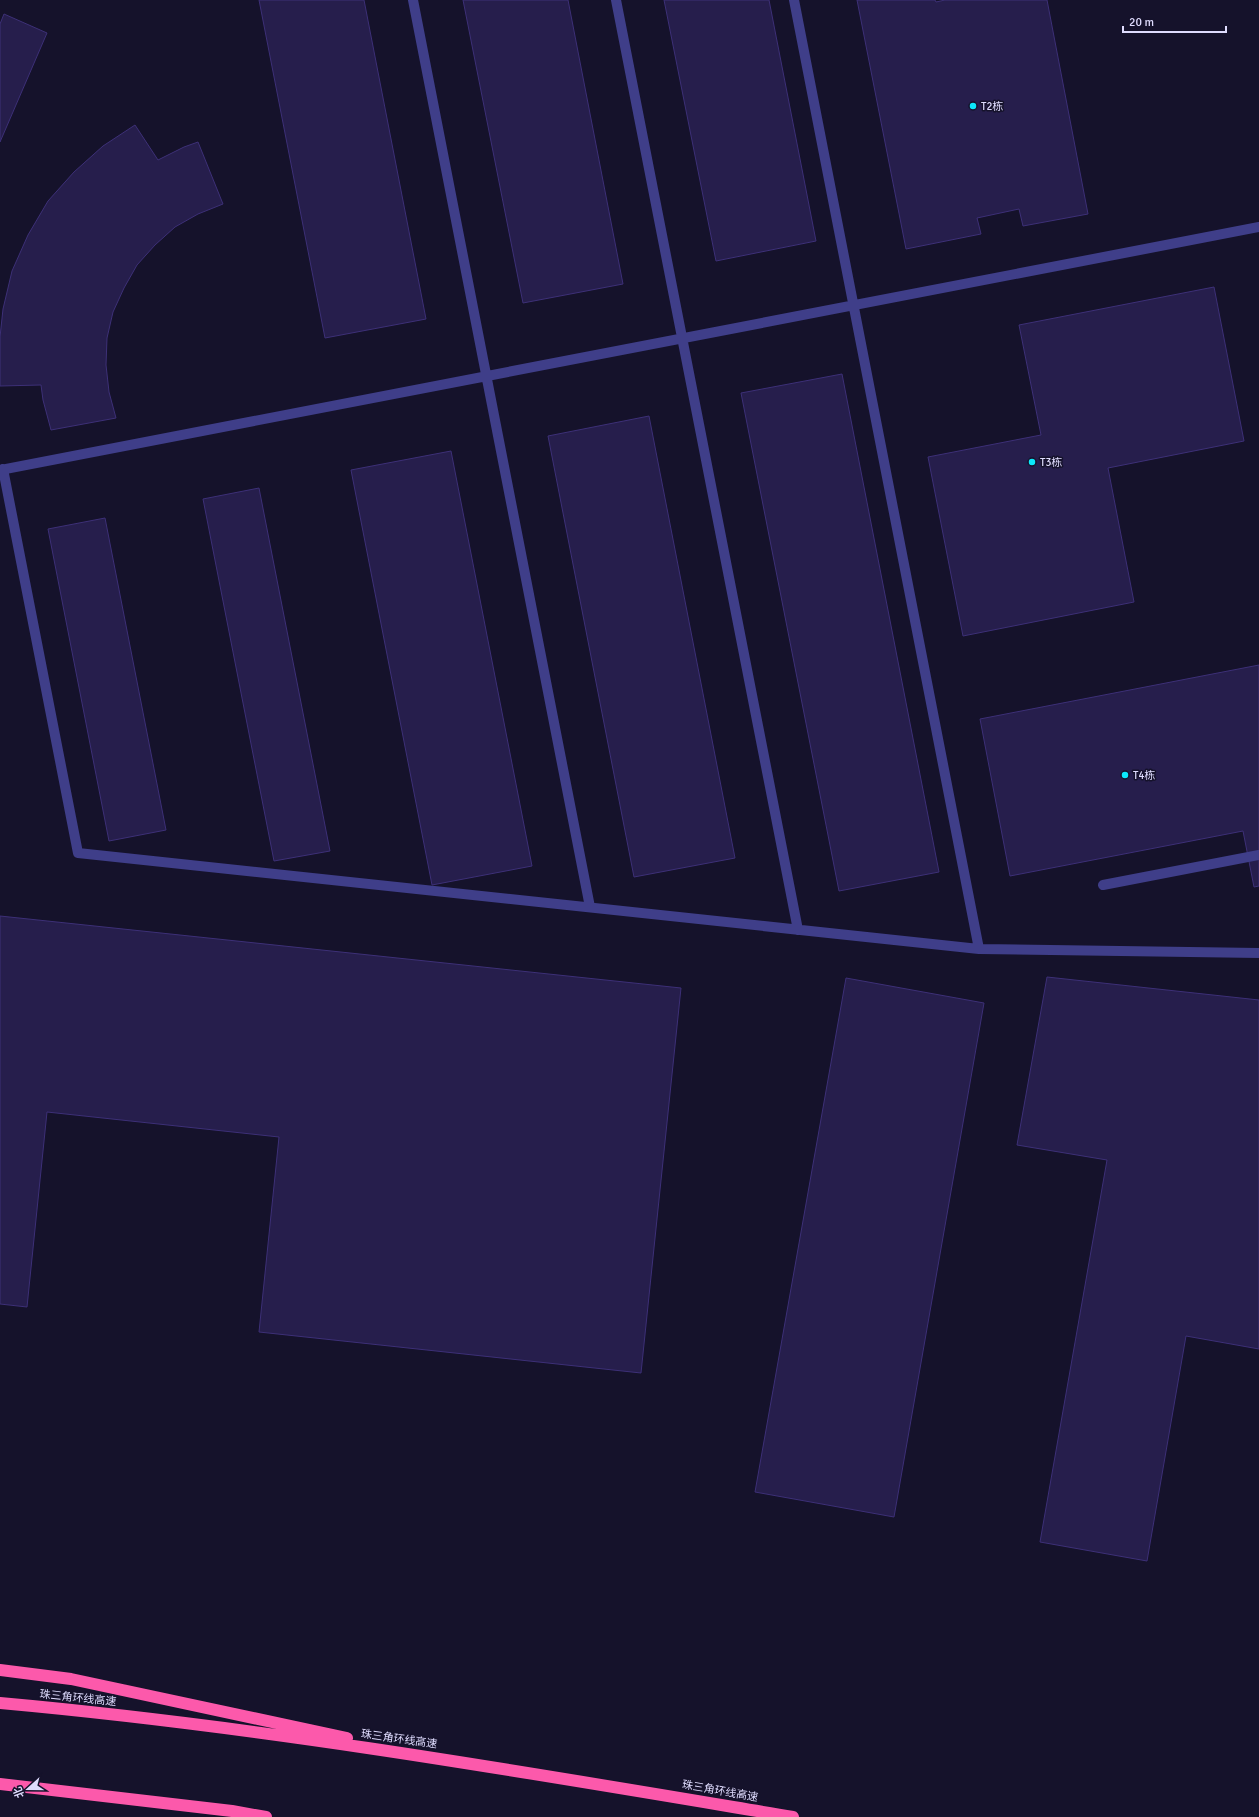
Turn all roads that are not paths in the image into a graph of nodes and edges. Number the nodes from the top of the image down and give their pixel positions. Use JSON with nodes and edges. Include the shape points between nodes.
{"nodes":[{"id":1,"x":413,"y":0,"type":"edge"},
{"id":2,"x":616,"y":0,"type":"edge"},
{"id":3,"x":794,"y":0,"type":"edge"},
{"id":4,"x":1259,"y":227,"type":"edge"},
{"id":5,"x":854,"y":305,"type":"junction"},
{"id":6,"x":682,"y":338,"type":"junction"},
{"id":7,"x":487,"y":376,"type":"junction"},
{"id":8,"x":2,"y":470,"type":"edge"},
{"id":9,"x":1259,"y":855,"type":"edge"},
{"id":10,"x":1103,"y":885,"type":"dead end"},
{"id":11,"x":590,"y":908,"type":"junction"},
{"id":12,"x":798,"y":930,"type":"junction"},
{"id":13,"x":979,"y":949,"type":"junction"},
{"id":14,"x":1259,"y":953,"type":"edge"},
{"id":15,"x":0,"y":1670,"type":"edge"},
{"id":16,"x":0,"y":1703,"type":"edge"},
{"id":17,"x":438,"y":1757,"type":"junction"},
{"id":18,"x":0,"y":1784,"type":"edge"},
{"id":19,"x":266,"y":1817,"type":"edge"},
{"id":20,"x":793,"y":1817,"type":"edge"}],
"edges":[{"from":1,"to":7,"type":"lane"},
{"from":2,"to":6,"type":"lane"},
{"from":3,"to":5,"type":"lane"},
{"from":4,"to":5,"type":"lane"},
{"from":5,"to":6,"type":"lane"},
{"from":5,"to":13,"type":"lane"},
{"from":6,"to":7,"type":"lane"},
{"from":6,"to":12,"type":"lane"},
{"from":7,"to":8,"type":"lane"},
{"from":7,"to":11,"type":"lane"},
{"from":8,"to":11,"type":"lane","via":[[78,853]]},
{"from":9,"to":10,"type":"lane"},
{"from":11,"to":12,"type":"lane"},
{"from":12,"to":13,"type":"lane"},
{"from":13,"to":14,"type":"lane"},
{"from":15,"to":17,"type":"highway","via":[[71,1679]]},
{"from":16,"to":17,"type":"highway","name":"珠三角环线高速"},
{"from":17,"to":20,"type":"highway","name":"珠三角环线高速"},
{"from":18,"to":19,"type":"highway"}]}
